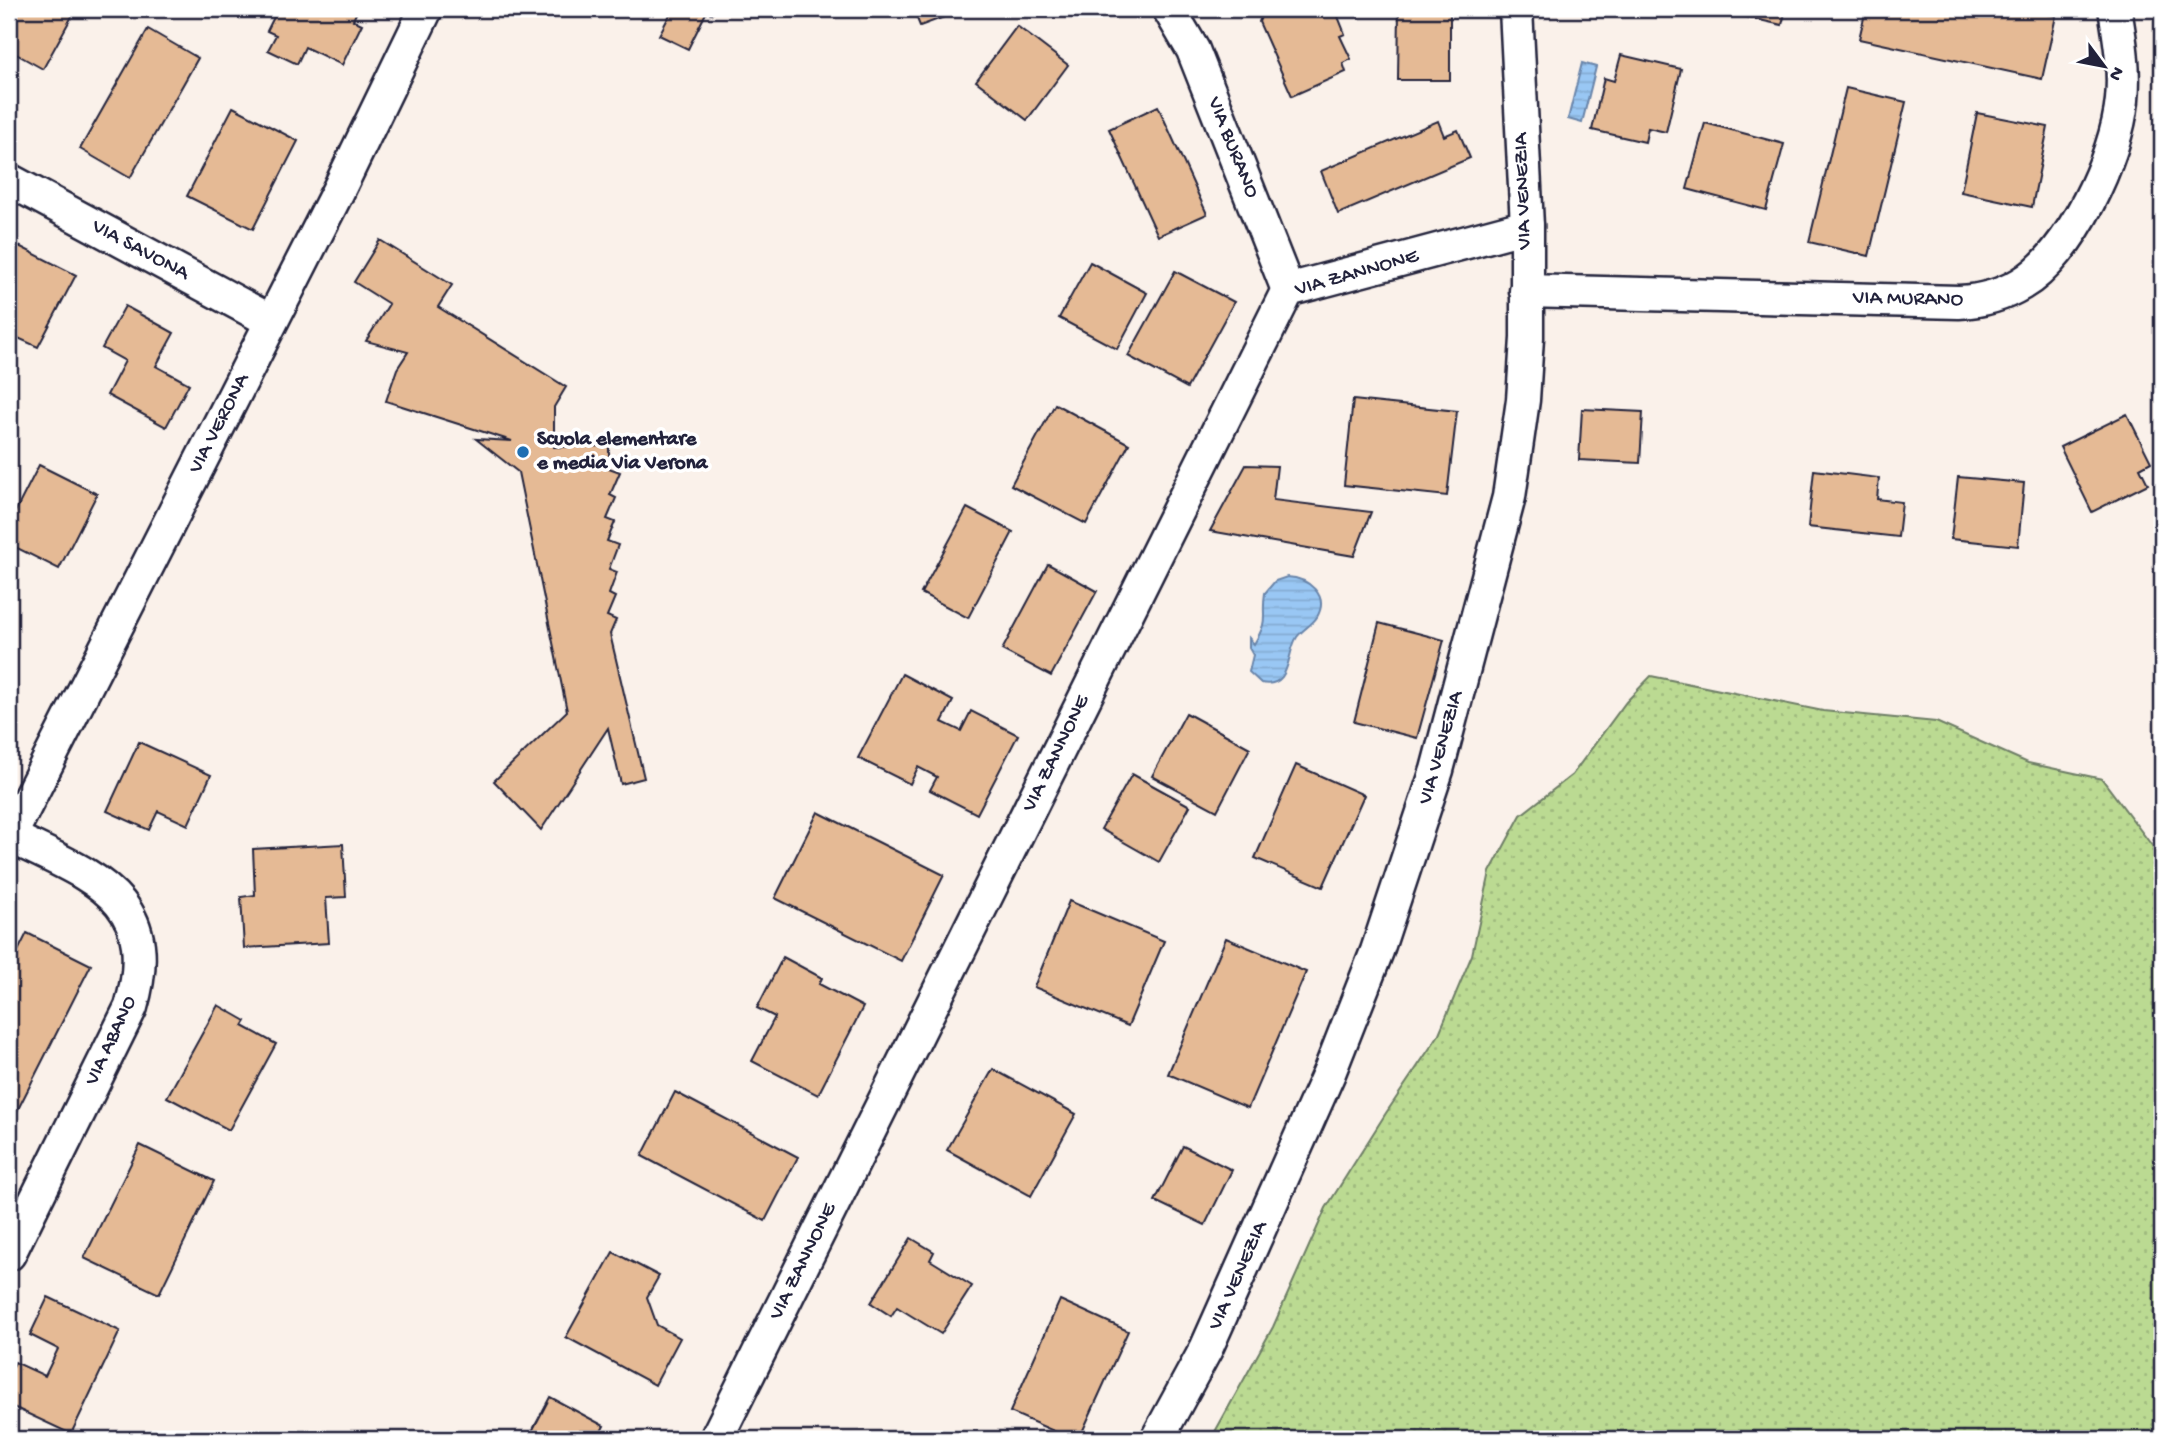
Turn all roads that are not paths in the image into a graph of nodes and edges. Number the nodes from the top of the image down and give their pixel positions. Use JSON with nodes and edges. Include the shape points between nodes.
{"nodes":[{"id":1,"x":426,"y":9,"type":"edge"},
{"id":2,"x":1169,"y":9,"type":"edge"},
{"id":3,"x":1516,"y":9,"type":"edge"},
{"id":4,"x":2115,"y":9,"type":"edge"},
{"id":5,"x":9,"y":180,"type":"edge"},
{"id":6,"x":1527,"y":226,"type":"junction"},
{"id":7,"x":1289,"y":290,"type":"junction"},
{"id":8,"x":1527,"y":291,"type":"junction"},
{"id":9,"x":271,"y":321,"type":"junction"},
{"id":10,"x":9,"y":837,"type":"edge"},
{"id":11,"x":9,"y":1254,"type":"edge"},
{"id":12,"x":716,"y":1439,"type":"edge"},
{"id":13,"x":1157,"y":1439,"type":"edge"}],
"edges":[{"from":1,"to":9,"type":"street","name":"VIA VERONA"},
{"from":2,"to":7,"type":"street","name":"VIA BURANO","via":[[1193,50]]},
{"from":3,"to":6,"type":"street","name":"VIA VENEZIA"},
{"from":4,"to":8,"type":"street","name":"VIA MURANO","via":[[2123,81],[2111,147],[2068,236],[2020,285],[1959,302]]},
{"from":5,"to":9,"type":"street","name":"VIA SAVONA"},
{"from":6,"to":7,"type":"street","name":"VIA ZANNONE"},
{"from":6,"to":8,"type":"street","name":"VIA VENEZIA"},
{"from":7,"to":12,"type":"street","name":"VIA ZANNONE"},
{"from":8,"to":13,"type":"street","name":"VIA VENEZIA","via":[[1523,400],[1509,497],[1420,824],[1329,1073],[1206,1349]]},
{"from":9,"to":10,"type":"street","name":"VIA VERONA"},
{"from":10,"to":11,"type":"street","name":"VIA ABANO","via":[[93,878],[116,897],[132,922],[139,964],[131,1007]]}]}
